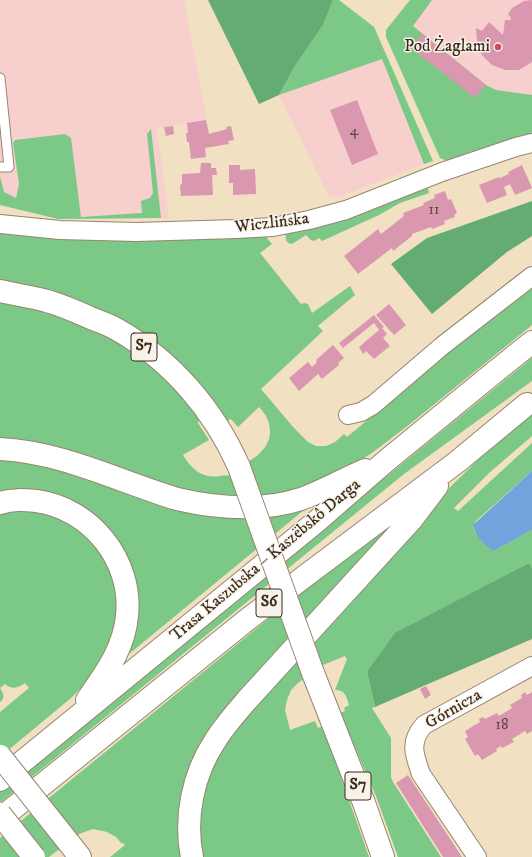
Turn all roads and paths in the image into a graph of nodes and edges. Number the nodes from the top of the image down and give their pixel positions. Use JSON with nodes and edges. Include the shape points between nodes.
{"nodes":[{"id":1,"x":0,"y":78,"type":"edge"},
{"id":2,"x":532,"y":143,"type":"edge"},
{"id":3,"x":0,"y":167,"type":"edge"},
{"id":4,"x":0,"y":224,"type":"edge"},
{"id":5,"x":532,"y":276,"type":"edge"},
{"id":6,"x":0,"y":291,"type":"edge"},
{"id":7,"x":532,"y":342,"type":"edge"},
{"id":8,"x":529,"y":402,"type":"edge"},
{"id":9,"x":348,"y":415,"type":"dead end"},
{"id":10,"x":0,"y":449,"type":"edge"},
{"id":11,"x":386,"y":460,"type":"junction"},
{"id":12,"x":457,"y":462,"type":"junction"},
{"id":13,"x":0,"y":503,"type":"edge"},
{"id":14,"x":532,"y":666,"type":"edge"},
{"id":15,"x":71,"y":722,"type":"junction"},
{"id":16,"x":0,"y":756,"type":"edge"},
{"id":17,"x":0,"y":780,"type":"edge"},
{"id":18,"x":0,"y":814,"type":"edge"},
{"id":19,"x":0,"y":819,"type":"edge"},
{"id":20,"x":74,"y":850,"type":"edge"},
{"id":21,"x":34,"y":857,"type":"edge"},
{"id":22,"x":192,"y":857,"type":"edge"},
{"id":23,"x":383,"y":857,"type":"edge"},
{"id":24,"x":477,"y":857,"type":"edge"}],
"edges":[{"from":1,"to":3,"type":"lane","via":[[9,167]]},
{"from":2,"to":4,"type":"street","name":"Wiczlińska","via":[[442,172],[346,210],[273,227],[136,232],[60,230]]},
{"from":5,"to":9,"type":"street","via":[[442,346],[373,405],[361,412]]},
{"from":6,"to":23,"type":"main road","number":"S7","bridge":true,"via":[[67,307],[117,329],[142,345],[174,372],[214,420],[239,467]]},
{"from":7,"to":11,"type":"main road","name":"Trasa Kaszubska – Kaszëbskô Darga","number":"S6"},
{"from":8,"to":12,"type":"main road","name":"Trasa Kaszubska – Kaszëbskô Darga","number":"S6"},
{"from":10,"to":11,"type":"main road","via":[[61,459],[196,504],[232,507],[261,506],[301,499]]},
{"from":11,"to":15,"type":"main road","name":"Trasa Kaszubska – Kaszëbskô Darga","number":"S6","via":[[317,522]]},
{"from":12,"to":19,"type":"main road","name":"Trasa Kaszubska – Kaszëbskô Darga","number":"S6","via":[[248,620]]},
{"from":12,"to":22,"type":"main road","via":[[412,519],[226,724],[199,773],[189,828]]},
{"from":13,"to":15,"type":"main road","number":"S6","via":[[26,500],[45,503],[84,520],[98,532],[116,557],[123,575],[128,615],[119,649],[111,666]]},
{"from":14,"to":24,"type":"street","name":"Górnicza","via":[[424,725],[416,734],[414,749],[422,774]]},
{"from":15,"to":17,"type":"main road","name":"Trasa Kaszubska – Kaszëbskô Darga","number":"S6"},
{"from":16,"to":20,"type":"main road","bridge":true},
{"from":18,"to":21,"type":"main road","bridge":true}]}
